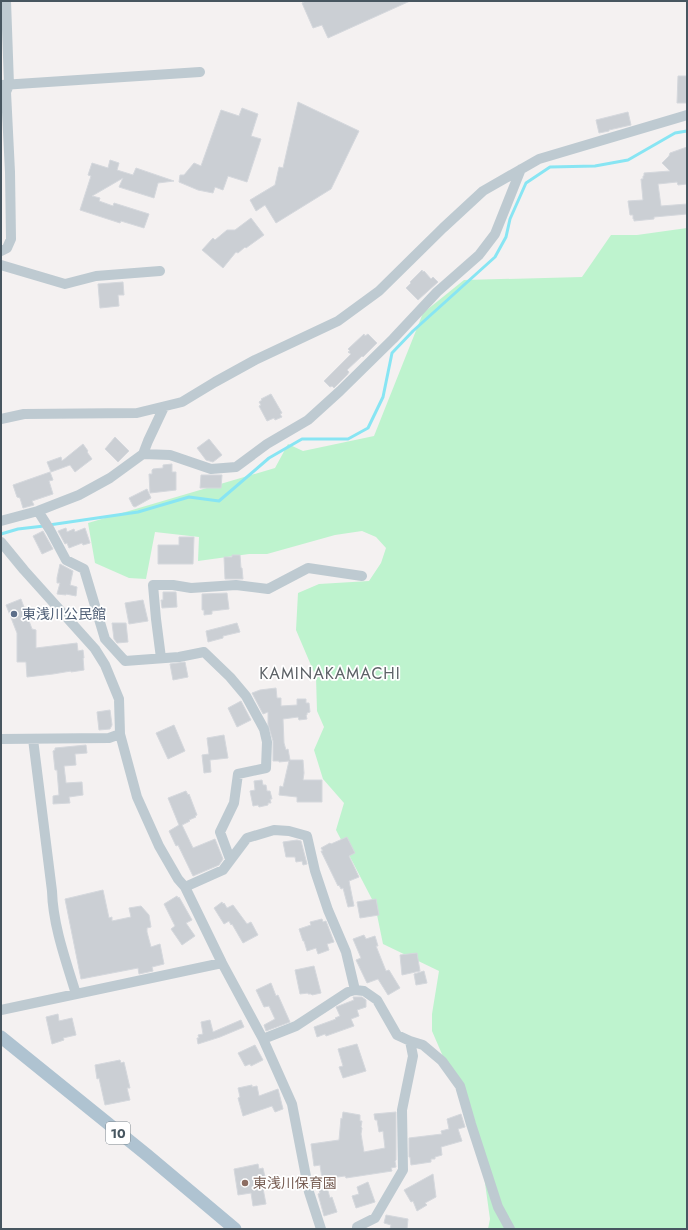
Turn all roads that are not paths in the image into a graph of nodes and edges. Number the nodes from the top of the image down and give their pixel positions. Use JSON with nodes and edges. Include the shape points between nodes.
{"nodes":[{"id":1,"x":6,"y":1,"type":"edge"},
{"id":2,"x":200,"y":72,"type":"dead end"},
{"id":3,"x":5,"y":85,"type":"edge"},
{"id":4,"x":687,"y":115,"type":"edge"},
{"id":5,"x":521,"y":169,"type":"junction"},
{"id":6,"x":1,"y":251,"type":"edge"},
{"id":7,"x":1,"y":265,"type":"edge"},
{"id":8,"x":160,"y":271,"type":"dead end"},
{"id":9,"x":164,"y":407,"type":"junction"},
{"id":10,"x":1,"y":419,"type":"edge"},
{"id":11,"x":143,"y":454,"type":"junction"},
{"id":12,"x":40,"y":514,"type":"junction"},
{"id":13,"x":1,"y":522,"type":"edge"},
{"id":14,"x":1,"y":542,"type":"edge"},
{"id":15,"x":362,"y":576,"type":"dead end"},
{"id":16,"x":161,"y":658,"type":"junction"},
{"id":17,"x":120,"y":734,"type":"junction"},
{"id":18,"x":1,"y":739,"type":"edge"},
{"id":19,"x":33,"y":739,"type":"junction"},
{"id":20,"x":230,"y":860,"type":"junction"},
{"id":21,"x":185,"y":887,"type":"junction"},
{"id":22,"x":222,"y":963,"type":"junction"},
{"id":23,"x":354,"y":990,"type":"junction"},
{"id":24,"x":76,"y":994,"type":"junction"},
{"id":25,"x":1,"y":1010,"type":"edge"},
{"id":26,"x":1,"y":1037,"type":"edge"},
{"id":27,"x":263,"y":1039,"type":"junction"},
{"id":28,"x":410,"y":1041,"type":"junction"},
{"id":29,"x":235,"y":1229,"type":"edge"},
{"id":30,"x":321,"y":1229,"type":"edge"},
{"id":31,"x":357,"y":1229,"type":"edge"},
{"id":32,"x":510,"y":1229,"type":"edge"}],
"edges":[{"from":1,"to":3,"type":"street"},
{"from":2,"to":3,"type":"street"},
{"from":3,"to":6,"type":"street","via":[[11,239],[7,248]]},
{"from":4,"to":5,"type":"street","via":[[539,159]]},
{"from":5,"to":9,"type":"street","via":[[482,191],[379,291],[338,321],[255,360],[182,402]]},
{"from":5,"to":11,"type":"street","via":[[496,234],[478,255],[437,292],[393,339],[308,420],[267,444],[236,467],[211,469],[170,455]]},
{"from":7,"to":8,"type":"street","via":[[65,284],[96,276]]},
{"from":9,"to":10,"type":"street","via":[[137,414],[24,414]]},
{"from":9,"to":11,"type":"street"},
{"from":11,"to":12,"type":"street","via":[[110,478]]},
{"from":12,"to":13,"type":"street"},
{"from":12,"to":16,"type":"street","via":[[66,560],[84,569],[105,639],[125,661]]},
{"from":14,"to":17,"type":"street","via":[[99,655],[119,699]]},
{"from":15,"to":16,"type":"street","via":[[308,568],[268,589],[236,585],[191,588],[153,585]]},
{"from":16,"to":20,"type":"street","via":[[204,652],[246,696],[264,729],[267,742],[266,768],[238,774],[234,803],[220,832]]},
{"from":17,"to":19,"type":"street","via":[[109,738]]},
{"from":17,"to":21,"type":"street","via":[[137,797],[159,846]]},
{"from":18,"to":19,"type":"street"},
{"from":19,"to":24,"type":"street","via":[[52,907]]},
{"from":20,"to":21,"type":"street","via":[[223,870]]},
{"from":20,"to":23,"type":"street","via":[[247,838],[274,830],[307,836],[315,871],[346,952]]},
{"from":21,"to":22,"type":"street"},
{"from":22,"to":24,"type":"street"},
{"from":22,"to":27,"type":"street"},
{"from":23,"to":27,"type":"street","via":[[296,1026]]},
{"from":23,"to":28,"type":"street","via":[[364,991],[377,1000],[397,1035]]},
{"from":24,"to":25,"type":"street"},
{"from":26,"to":29,"type":"main road","number":"10"},
{"from":27,"to":30,"type":"street","via":[[292,1104],[309,1192]]},
{"from":28,"to":31,"type":"street","via":[[414,1056],[402,1110],[403,1170],[375,1218]]},
{"from":28,"to":32,"type":"street","via":[[423,1045],[442,1061],[460,1086],[498,1207]]}]}
